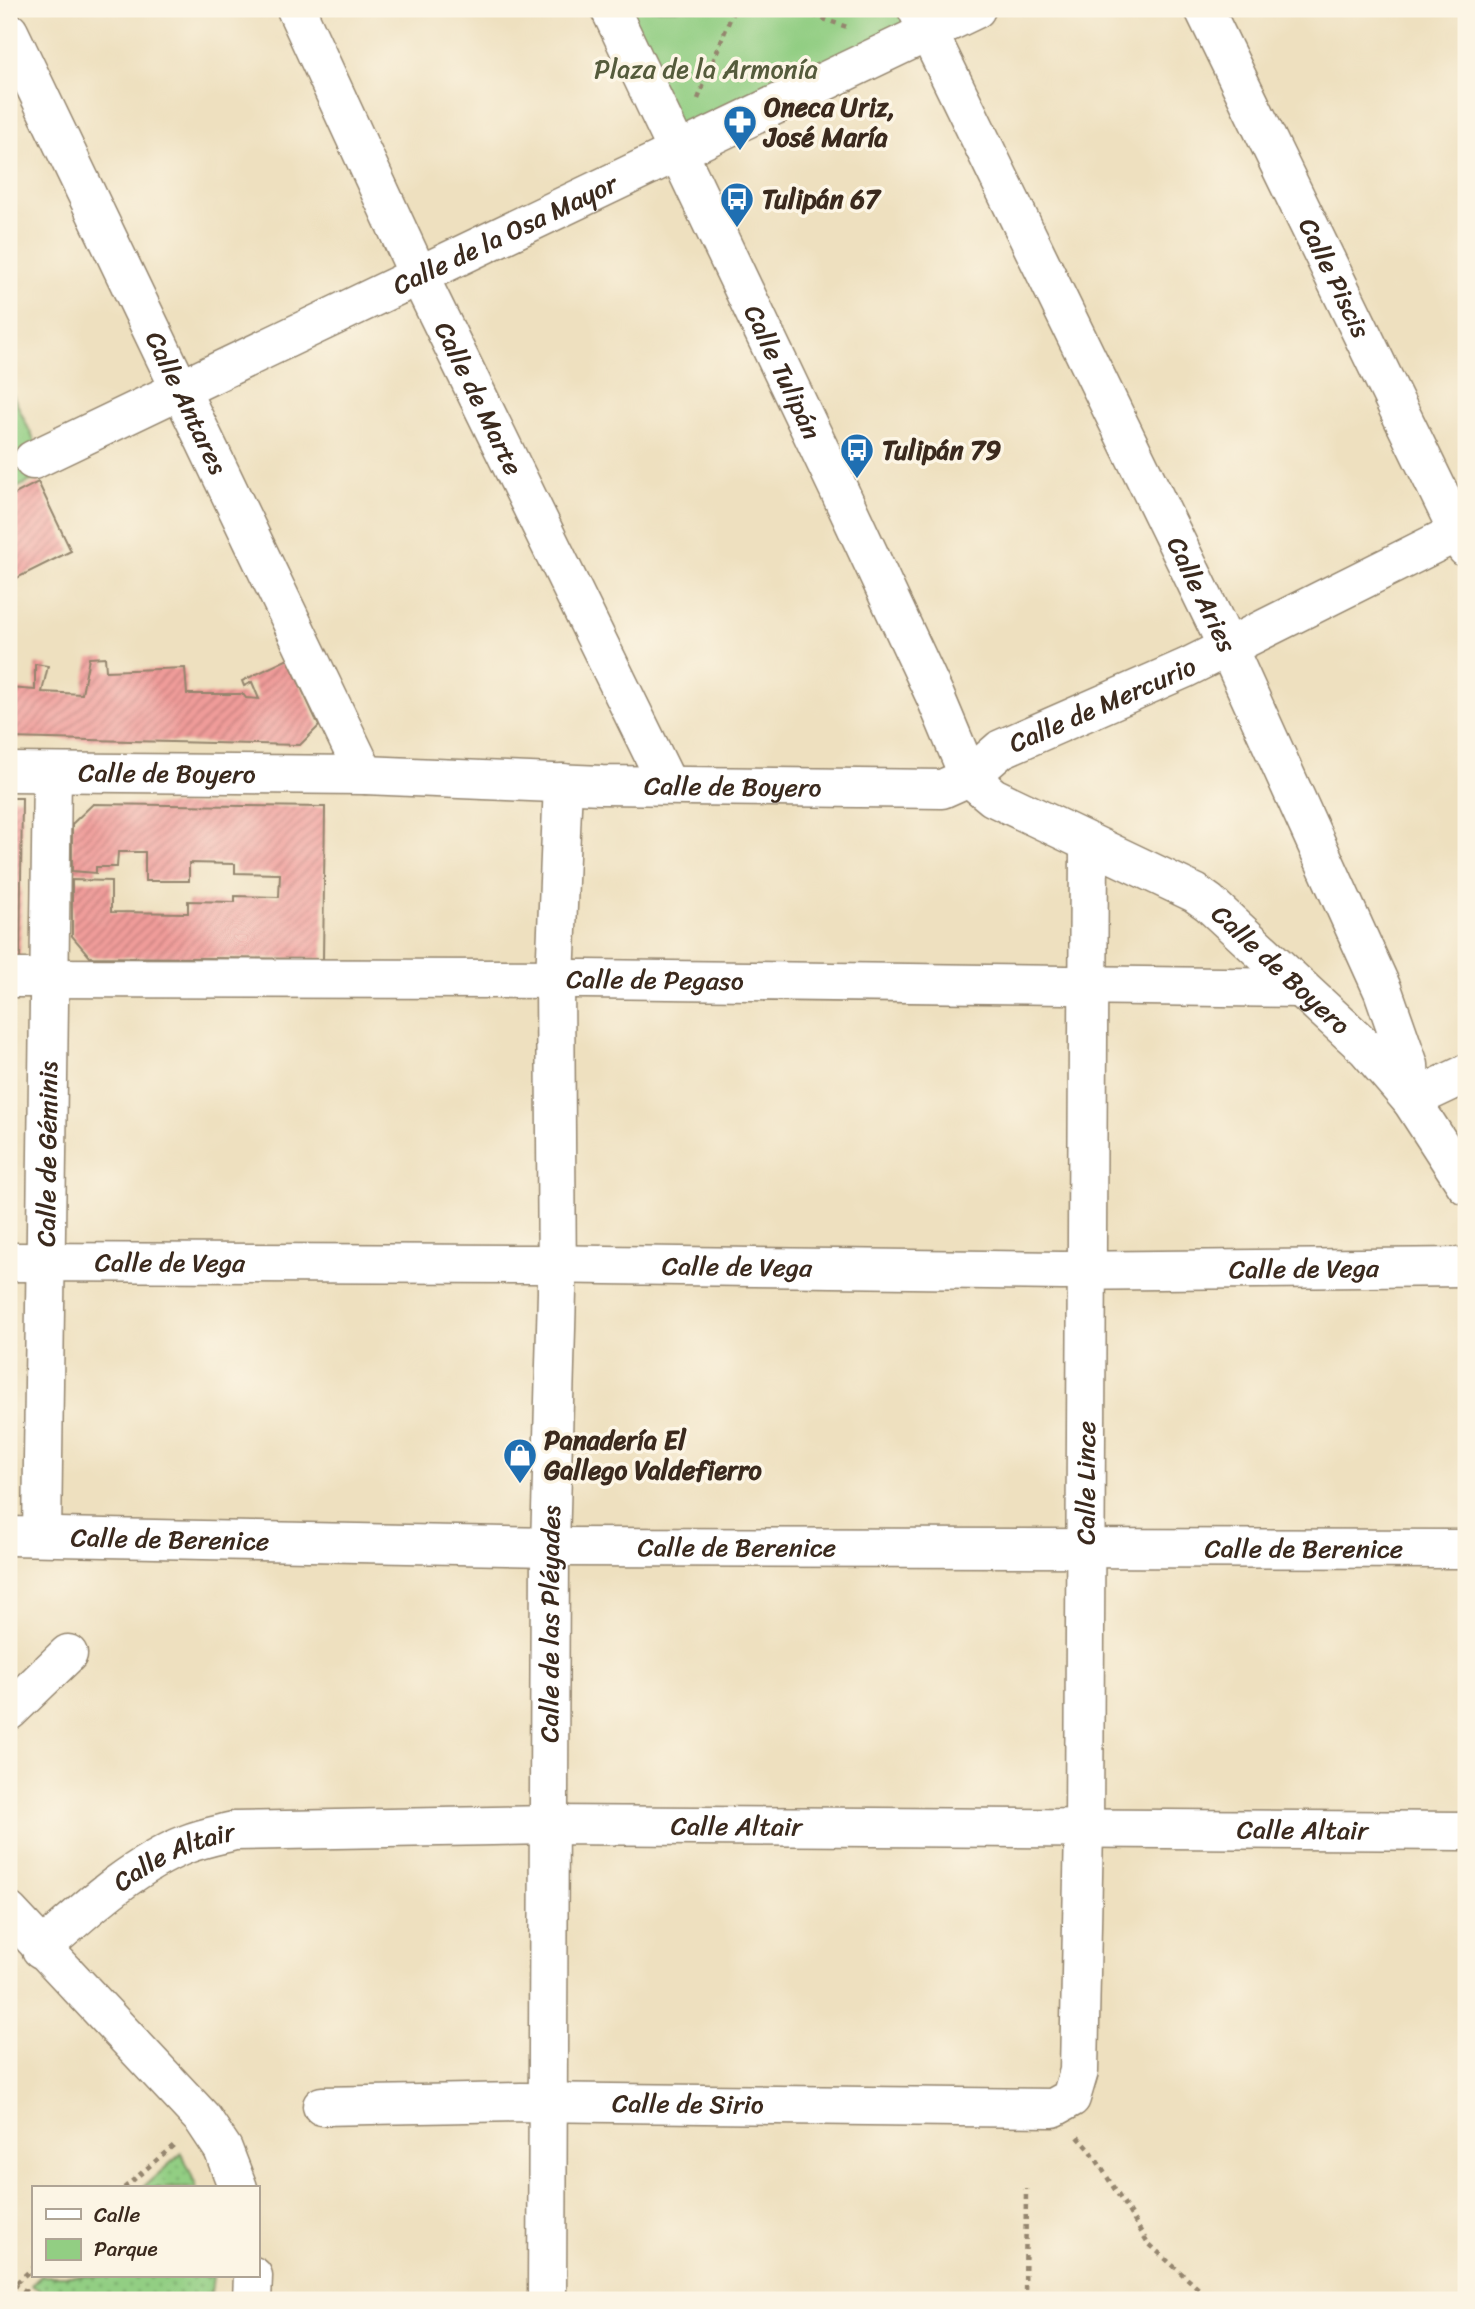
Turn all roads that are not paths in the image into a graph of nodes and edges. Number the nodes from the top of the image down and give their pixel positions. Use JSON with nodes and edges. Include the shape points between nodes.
{"nodes":[{"id":1,"x":296,"y":9,"type":"edge"},
{"id":2,"x":610,"y":9,"type":"edge"},
{"id":3,"x":976,"y":9,"type":"edge"},
{"id":4,"x":1204,"y":9,"type":"edge"},
{"id":5,"x":922,"y":20,"type":"edge"},
{"id":6,"x":9,"y":32,"type":"edge"},
{"id":7,"x":677,"y":151,"type":"junction"},
{"id":8,"x":418,"y":274,"type":"junction"},
{"id":9,"x":180,"y":388,"type":"junction"},
{"id":10,"x":33,"y":460,"type":"dead end"},
{"id":11,"x":1464,"y":536,"type":"edge"},
{"id":12,"x":1227,"y":646,"type":"junction"},
{"id":13,"x":9,"y":772,"type":"edge"},
{"id":14,"x":52,"y":773,"type":"junction"},
{"id":15,"x":365,"y":775,"type":"junction"},
{"id":16,"x":969,"y":777,"type":"junction"},
{"id":17,"x":563,"y":783,"type":"junction"},
{"id":18,"x":668,"y":785,"type":"junction"},
{"id":19,"x":1090,"y":843,"type":"junction"},
{"id":20,"x":9,"y":978,"type":"edge"},
{"id":21,"x":48,"y":979,"type":"junction"},
{"id":22,"x":555,"y":979,"type":"junction"},
{"id":23,"x":1090,"y":987,"type":"junction"},
{"id":24,"x":1283,"y":988,"type":"junction"},
{"id":25,"x":1395,"y":1024,"type":"junction"},
{"id":26,"x":1367,"y":1049,"type":"junction"},
{"id":27,"x":1466,"y":1074,"type":"edge"},
{"id":28,"x":1411,"y":1100,"type":"junction"},
{"id":29,"x":1466,"y":1185,"type":"edge"},
{"id":30,"x":9,"y":1262,"type":"edge"},
{"id":31,"x":46,"y":1262,"type":"junction"},
{"id":32,"x":557,"y":1265,"type":"junction"},
{"id":33,"x":1466,"y":1267,"type":"edge"},
{"id":34,"x":1087,"y":1270,"type":"junction"},
{"id":35,"x":25,"y":1536,"type":"edge"},
{"id":36,"x":1086,"y":1546,"type":"junction"},
{"id":37,"x":551,"y":1547,"type":"junction"},
{"id":38,"x":1466,"y":1549,"type":"edge"},
{"id":39,"x":68,"y":1654,"type":"dead end"},
{"id":40,"x":9,"y":1711,"type":"edge"},
{"id":41,"x":548,"y":1825,"type":"junction"},
{"id":42,"x":1084,"y":1828,"type":"junction"},
{"id":43,"x":1466,"y":1832,"type":"edge"},
{"id":44,"x":9,"y":1912,"type":"edge"},
{"id":45,"x":41,"y":1948,"type":"junction"},
{"id":46,"x":550,"y":2103,"type":"junction"},
{"id":47,"x":321,"y":2106,"type":"dead end"},
{"id":48,"x":1052,"y":2108,"type":"joint"},
{"id":49,"x":237,"y":2186,"type":"edge"},
{"id":50,"x":253,"y":2278,"type":"edge"},
{"id":51,"x":252,"y":2300,"type":"edge"},
{"id":52,"x":547,"y":2300,"type":"edge"}],
"edges":[{"from":1,"to":8,"type":"street","name":"Calle de Marte"},
{"from":2,"to":7,"type":"street","name":"Calle Tulipán"},
{"from":3,"to":5,"type":"street","name":"Calle de la Osa Mayor"},
{"from":4,"to":11,"type":"street","name":"Calle Piscis"},
{"from":5,"to":7,"type":"street","name":"Calle de la Osa Mayor"},
{"from":5,"to":12,"type":"street","name":"Calle Aries"},
{"from":6,"to":9,"type":"street","name":"Calle Antares"},
{"from":7,"to":8,"type":"street","name":"Calle de la Osa Mayor"},
{"from":7,"to":16,"type":"street","name":"Calle Tulipán","via":[[861,537]]},
{"from":8,"to":9,"type":"street","name":"Calle de la Osa Mayor"},
{"from":8,"to":18,"type":"street","name":"Calle de Marte"},
{"from":9,"to":10,"type":"street","name":"Calle de la Osa Mayor"},
{"from":9,"to":15,"type":"street","name":"Calle Antares"},
{"from":11,"to":12,"type":"street","name":"Calle de Mercurio"},
{"from":12,"to":16,"type":"street","name":"Calle de Mercurio","via":[[1001,749]]},
{"from":12,"to":25,"type":"street","name":"Calle Aries"},
{"from":13,"to":14,"type":"street","name":"Calle de Boyero"},
{"from":14,"to":15,"type":"street","name":"Calle de Boyero"},
{"from":14,"to":21,"type":"street","name":"Calle de Géminis"},
{"from":15,"to":17,"type":"street","name":"Calle de Boyero"},
{"from":16,"to":18,"type":"street","name":"Calle de Boyero","via":[[942,789],[923,791]]},
{"from":16,"to":19,"type":"street","name":"Calle de Boyero","via":[[993,797]]},
{"from":17,"to":18,"type":"street","name":"Calle de Boyero"},
{"from":17,"to":22,"type":"street","name":"Calle de las Pléyades"},
{"from":19,"to":23,"type":"street","name":"Calle Lince"},
{"from":19,"to":24,"type":"street","name":"Calle de Boyero","via":[[1195,893]]},
{"from":20,"to":21,"type":"street","name":"Calle de Pegaso"},
{"from":21,"to":22,"type":"street","name":"Calle de Pegaso"},
{"from":21,"to":31,"type":"street","name":"Calle de Géminis"},
{"from":22,"to":23,"type":"street","name":"Calle de Pegaso"},
{"from":22,"to":32,"type":"street","name":"Calle de las Pléyades"},
{"from":23,"to":24,"type":"street","name":"Calle de Pegaso"},
{"from":23,"to":34,"type":"street","name":"Calle Lince"},
{"from":24,"to":26,"type":"street","name":"Calle de Boyero"},
{"from":25,"to":26,"type":"street","name":"Calle de Boyero","via":[[1385,1041]]},
{"from":25,"to":28,"type":"street","name":"Calle Aries","via":[[1409,1065]]},
{"from":26,"to":28,"type":"street","name":"Calle de Boyero"},
{"from":27,"to":28,"type":"street"},
{"from":28,"to":29,"type":"street","name":"Calle Aries"},
{"from":30,"to":31,"type":"street","name":"Calle de Vega"},
{"from":31,"to":32,"type":"street","name":"Calle de Vega"},
{"from":31,"to":35,"type":"street","name":"Calle de Géminis"},
{"from":32,"to":34,"type":"street","name":"Calle de Vega"},
{"from":32,"to":37,"type":"street","name":"Calle de las Pléyades"},
{"from":33,"to":34,"type":"street","name":"Calle de Vega"},
{"from":34,"to":36,"type":"street","name":"Calle Lince"},
{"from":35,"to":37,"type":"street","name":"Calle de Berenice"},
{"from":36,"to":37,"type":"street","name":"Calle de Berenice"},
{"from":36,"to":38,"type":"street","name":"Calle de Berenice"},
{"from":36,"to":42,"type":"street","name":"Calle Lince"},
{"from":37,"to":41,"type":"street","name":"Calle de las Pléyades"},
{"from":39,"to":40,"type":"street"},
{"from":41,"to":42,"type":"street","name":"Calle Altair"},
{"from":41,"to":45,"type":"street","name":"Calle Altair","via":[[234,1830],[186,1844],[144,1868]]},
{"from":41,"to":46,"type":"street","name":"Calle de las Pléyades"},
{"from":42,"to":43,"type":"street","name":"Calle Altair"},
{"from":42,"to":48,"type":"street","name":"Calle Lince","via":[[1079,2071],[1071,2098]]},
{"from":44,"to":45,"type":"street"},
{"from":45,"to":49,"type":"street","via":[[203,2119],[223,2149]]},
{"from":46,"to":47,"type":"street","name":"Calle de Sirio"},
{"from":46,"to":48,"type":"street","name":"Calle de Sirio"},
{"from":46,"to":52,"type":"street","name":"Calle de las Pléyades"},
{"from":50,"to":51,"type":"street"}]}
